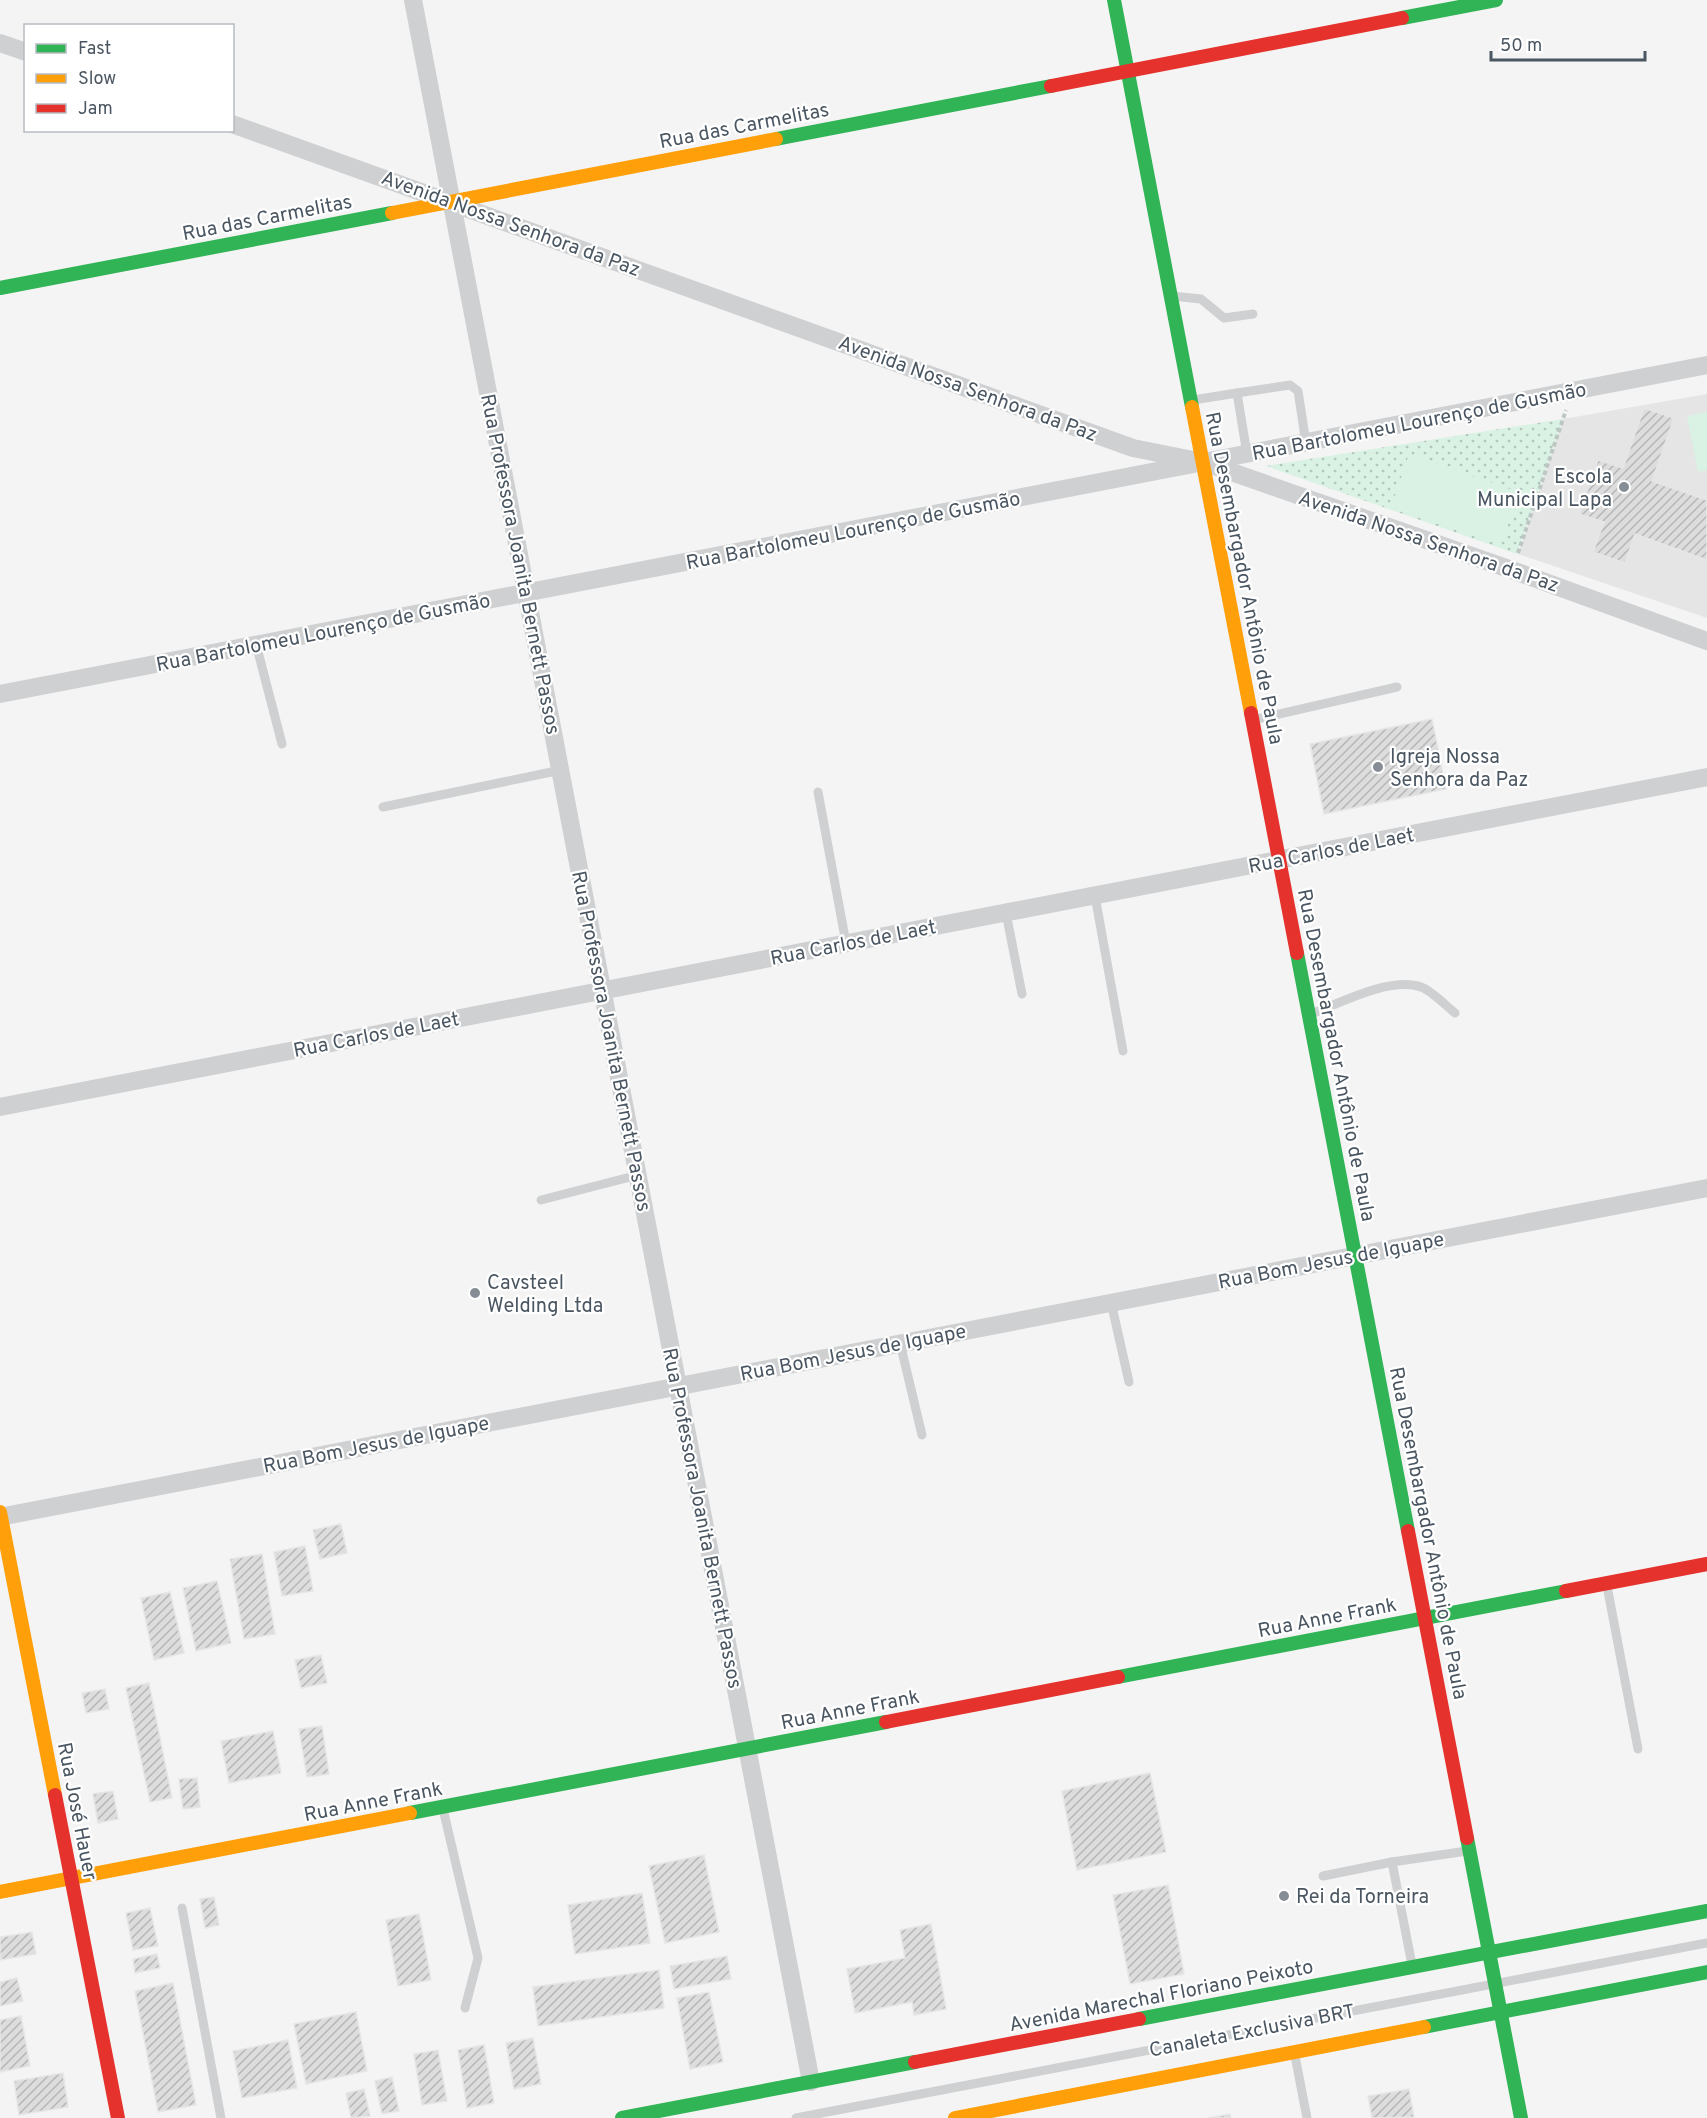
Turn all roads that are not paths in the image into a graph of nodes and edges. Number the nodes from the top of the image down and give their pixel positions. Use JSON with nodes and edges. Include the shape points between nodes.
{"nodes":[{"id":1,"x":413,"y":0,"type":"edge"},
{"id":2,"x":1114,"y":0,"type":"edge"},
{"id":3,"x":1496,"y":0,"type":"edge"},
{"id":4,"x":0,"y":43,"type":"edge"},
{"id":5,"x":24,"y":51,"type":"edge"},
{"id":6,"x":1127,"y":71,"type":"junction"},
{"id":7,"x":234,"y":125,"type":"edge"},
{"id":8,"x":452,"y":201,"type":"junction"},
{"id":9,"x":0,"y":288,"type":"edge"},
{"id":10,"x":1170,"y":295,"type":"junction"},
{"id":11,"x":1253,"y":314,"type":"dead end"},
{"id":12,"x":1707,"y":365,"type":"edge"},
{"id":13,"x":1237,"y":393,"type":"junction"},
{"id":14,"x":1191,"y":400,"type":"junction"},
{"id":15,"x":1306,"y":442,"type":"junction"},
{"id":16,"x":1247,"y":454,"type":"junction"},
{"id":17,"x":1203,"y":462,"type":"junction"},
{"id":18,"x":527,"y":593,"type":"junction"},
{"id":19,"x":1707,"y":641,"type":"edge"},
{"id":20,"x":256,"y":644,"type":"junction"},
{"id":21,"x":1397,"y":687,"type":"dead end"},
{"id":22,"x":0,"y":694,"type":"edge"},
{"id":23,"x":1252,"y":720,"type":"junction"},
{"id":24,"x":282,"y":744,"type":"dead end"},
{"id":25,"x":561,"y":770,"type":"junction"},
{"id":26,"x":1707,"y":777,"type":"edge"},
{"id":27,"x":818,"y":792,"type":"dead end"},
{"id":28,"x":383,"y":807,"type":"dead end"},
{"id":29,"x":1279,"y":860,"type":"junction"},
{"id":30,"x":1095,"y":896,"type":"junction"},
{"id":31,"x":1006,"y":913,"type":"junction"},
{"id":32,"x":846,"y":943,"type":"junction"},
{"id":33,"x":603,"y":990,"type":"junction"},
{"id":34,"x":1022,"y":994,"type":"dead end"},
{"id":35,"x":1455,"y":1013,"type":"dead end"},
{"id":36,"x":1309,"y":1014,"type":"junction"},
{"id":37,"x":1123,"y":1052,"type":"dead end"},
{"id":38,"x":0,"y":1107,"type":"edge"},
{"id":39,"x":638,"y":1174,"type":"junction"},
{"id":40,"x":1707,"y":1188,"type":"edge"},
{"id":41,"x":541,"y":1200,"type":"dead end"},
{"id":42,"x":1355,"y":1255,"type":"junction"},
{"id":43,"x":1112,"y":1302,"type":"junction"},
{"id":44,"x":900,"y":1343,"type":"junction"},
{"id":45,"x":1129,"y":1382,"type":"dead end"},
{"id":46,"x":678,"y":1386,"type":"junction"},
{"id":47,"x":922,"y":1435,"type":"dead end"},
{"id":48,"x":0,"y":1515,"type":"edge"},
{"id":49,"x":1707,"y":1564,"type":"edge"},
{"id":50,"x":1607,"y":1583,"type":"junction"},
{"id":51,"x":1425,"y":1618,"type":"junction"},
{"id":52,"x":747,"y":1748,"type":"junction"},
{"id":53,"x":1638,"y":1749,"type":"dead end"},
{"id":54,"x":443,"y":1807,"type":"junction"},
{"id":55,"x":1470,"y":1851,"type":"junction"},
{"id":56,"x":1392,"y":1862,"type":"junction"},
{"id":57,"x":1323,"y":1876,"type":"dead end"},
{"id":58,"x":72,"y":1878,"type":"junction"},
{"id":59,"x":0,"y":1892,"type":"edge"},
{"id":60,"x":182,"y":1908,"type":"dead end"},
{"id":61,"x":1707,"y":1911,"type":"edge"},
{"id":62,"x":1707,"y":1943,"type":"edge"},
{"id":63,"x":1490,"y":1952,"type":"junction"},
{"id":64,"x":1413,"y":1967,"type":"junction"},
{"id":65,"x":1707,"y":1972,"type":"edge"},
{"id":66,"x":1495,"y":1983,"type":"junction"},
{"id":67,"x":465,"y":2008,"type":"dead end"},
{"id":68,"x":1501,"y":2013,"type":"junction"},
{"id":69,"x":1294,"y":2053,"type":"junction"},
{"id":70,"x":811,"y":2082,"type":"junction"},
{"id":71,"x":118,"y":2118,"type":"edge"},
{"id":72,"x":221,"y":2118,"type":"edge"},
{"id":73,"x":622,"y":2118,"type":"edge"},
{"id":74,"x":796,"y":2118,"type":"edge"},
{"id":75,"x":955,"y":2118,"type":"edge"},
{"id":76,"x":1307,"y":2118,"type":"edge"},
{"id":77,"x":1521,"y":2118,"type":"edge"}],
"edges":[{"from":1,"to":8,"type":"street","name":"Rua Professora Joanita Bernett Passos"},
{"from":2,"to":6,"type":"main road","name":"Rua Desembargador Antônio de Paula"},
{"from":3,"to":6,"type":"main road","name":"Rua das Carmelitas"},
{"from":4,"to":5,"type":"street"},
{"from":6,"to":8,"type":"main road","name":"Rua das Carmelitas"},
{"from":6,"to":10,"type":"main road","name":"Rua Desembargador Antônio de Paula"},
{"from":7,"to":8,"type":"street","name":"Avenida Nossa Senhora da Paz"},
{"from":8,"to":9,"type":"main road","name":"Rua das Carmelitas"},
{"from":8,"to":17,"type":"street","name":"Avenida Nossa Senhora da Paz","via":[[1133,448]]},
{"from":8,"to":18,"type":"street","name":"Rua Professora Joanita Bernett Passos"},
{"from":10,"to":11,"type":"lane","via":[[1201,299],[1224,318]]},
{"from":10,"to":14,"type":"main road","name":"Rua Desembargador Antônio de Paula"},
{"from":12,"to":15,"type":"street","name":"Rua Bartolomeu Lourenço de Gusmão"},
{"from":13,"to":14,"type":"lane"},
{"from":13,"to":15,"type":"lane","via":[[1295,387]]},
{"from":13,"to":16,"type":"lane"},
{"from":14,"to":17,"type":"main road","name":"Rua Desembargador Antônio de Paula"},
{"from":15,"to":16,"type":"street","name":"Rua Bartolomeu Lourenço de Gusmão"},
{"from":16,"to":17,"type":"street","name":"Rua Bartolomeu Lourenço de Gusmão"},
{"from":17,"to":18,"type":"street","name":"Rua Bartolomeu Lourenço de Gusmão"},
{"from":17,"to":19,"type":"street","name":"Avenida Nossa Senhora da Paz"},
{"from":17,"to":23,"type":"main road","name":"Rua Desembargador Antônio de Paula"},
{"from":18,"to":20,"type":"street","name":"Rua Bartolomeu Lourenço de Gusmão"},
{"from":18,"to":25,"type":"street","name":"Rua Professora Joanita Bernett Passos"},
{"from":20,"to":22,"type":"street","name":"Rua Bartolomeu Lourenço de Gusmão"},
{"from":20,"to":24,"type":"lane"},
{"from":21,"to":23,"type":"lane"},
{"from":23,"to":29,"type":"main road","name":"Rua Desembargador Antônio de Paula"},
{"from":25,"to":28,"type":"lane"},
{"from":25,"to":33,"type":"street","name":"Rua Professora Joanita Bernett Passos"},
{"from":26,"to":29,"type":"street","name":"Rua Carlos de Laet"},
{"from":27,"to":32,"type":"lane"},
{"from":29,"to":30,"type":"street","name":"Rua Carlos de Laet"},
{"from":29,"to":36,"type":"main road","name":"Rua Desembargador Antônio de Paula"},
{"from":30,"to":31,"type":"street","name":"Rua Carlos de Laet"},
{"from":30,"to":37,"type":"lane"},
{"from":31,"to":32,"type":"street","name":"Rua Carlos de Laet"},
{"from":31,"to":34,"type":"lane"},
{"from":32,"to":33,"type":"street","name":"Rua Carlos de Laet"},
{"from":33,"to":38,"type":"street","name":"Rua Carlos de Laet"},
{"from":33,"to":39,"type":"street","name":"Rua Professora Joanita Bernett Passos"},
{"from":35,"to":36,"type":"lane","via":[[1421,987],[1388,985]]},
{"from":36,"to":42,"type":"main road","name":"Rua Desembargador Antônio de Paula"},
{"from":39,"to":41,"type":"lane"},
{"from":39,"to":46,"type":"street","name":"Rua Professora Joanita Bernett Passos"},
{"from":40,"to":42,"type":"street","name":"Rua Bom Jesus de Iguape"},
{"from":42,"to":43,"type":"street","name":"Rua Bom Jesus de Iguape"},
{"from":42,"to":51,"type":"main road","name":"Rua Desembargador Antônio de Paula"},
{"from":43,"to":44,"type":"street","name":"Rua Bom Jesus de Iguape"},
{"from":43,"to":45,"type":"lane"},
{"from":44,"to":46,"type":"street","name":"Rua Bom Jesus de Iguape"},
{"from":44,"to":47,"type":"lane"},
{"from":46,"to":48,"type":"street","name":"Rua Bom Jesus de Iguape"},
{"from":46,"to":52,"type":"street","name":"Rua Professora Joanita Bernett Passos"},
{"from":48,"to":58,"type":"main road","name":"Rua José Hauer"},
{"from":49,"to":50,"type":"main road","name":"Rua Anne Frank"},
{"from":50,"to":51,"type":"main road","name":"Rua Anne Frank"},
{"from":50,"to":53,"type":"lane"},
{"from":51,"to":52,"type":"main road","name":"Rua Anne Frank"},
{"from":51,"to":55,"type":"main road","name":"Rua Desembargador Antônio de Paula"},
{"from":52,"to":54,"type":"main road","name":"Rua Anne Frank"},
{"from":52,"to":70,"type":"street","name":"Rua Professora Joanita Bernett Passos"},
{"from":54,"to":58,"type":"main road","name":"Rua Anne Frank"},
{"from":54,"to":67,"type":"lane","via":[[478,1958]]},
{"from":55,"to":56,"type":"lane"},
{"from":55,"to":63,"type":"main road","name":"Rua Desembargador Antônio de Paula"},
{"from":56,"to":57,"type":"lane"},
{"from":56,"to":64,"type":"lane"},
{"from":58,"to":59,"type":"main road","name":"Rua Anne Frank"},
{"from":58,"to":71,"type":"main road","name":"Rua José Hauer"},
{"from":60,"to":72,"type":"lane"},
{"from":61,"to":63,"type":"main road","name":"Avenida Marechal Floriano Peixoto"},
{"from":62,"to":66,"type":"lane","name":"Canaleta Exclusiva BRT"},
{"from":63,"to":64,"type":"main road","name":"Avenida Marechal Floriano Peixoto"},
{"from":63,"to":66,"type":"main road","name":"Rua Desembargador Antônio de Paula"},
{"from":64,"to":70,"type":"main road","name":"Avenida Marechal Floriano Peixoto"},
{"from":65,"to":68,"type":"main road"},
{"from":66,"to":68,"type":"main road","name":"Rua Desembargador Antônio de Paula"},
{"from":66,"to":74,"type":"lane","name":"Canaleta Exclusiva BRT"},
{"from":68,"to":69,"type":"main road"},
{"from":68,"to":77,"type":"main road","name":"Rua Desembargador Antônio de Paula"},
{"from":69,"to":75,"type":"main road"},
{"from":69,"to":76,"type":"lane"},
{"from":70,"to":73,"type":"main road","name":"Avenida Marechal Floriano Peixoto"}]}
